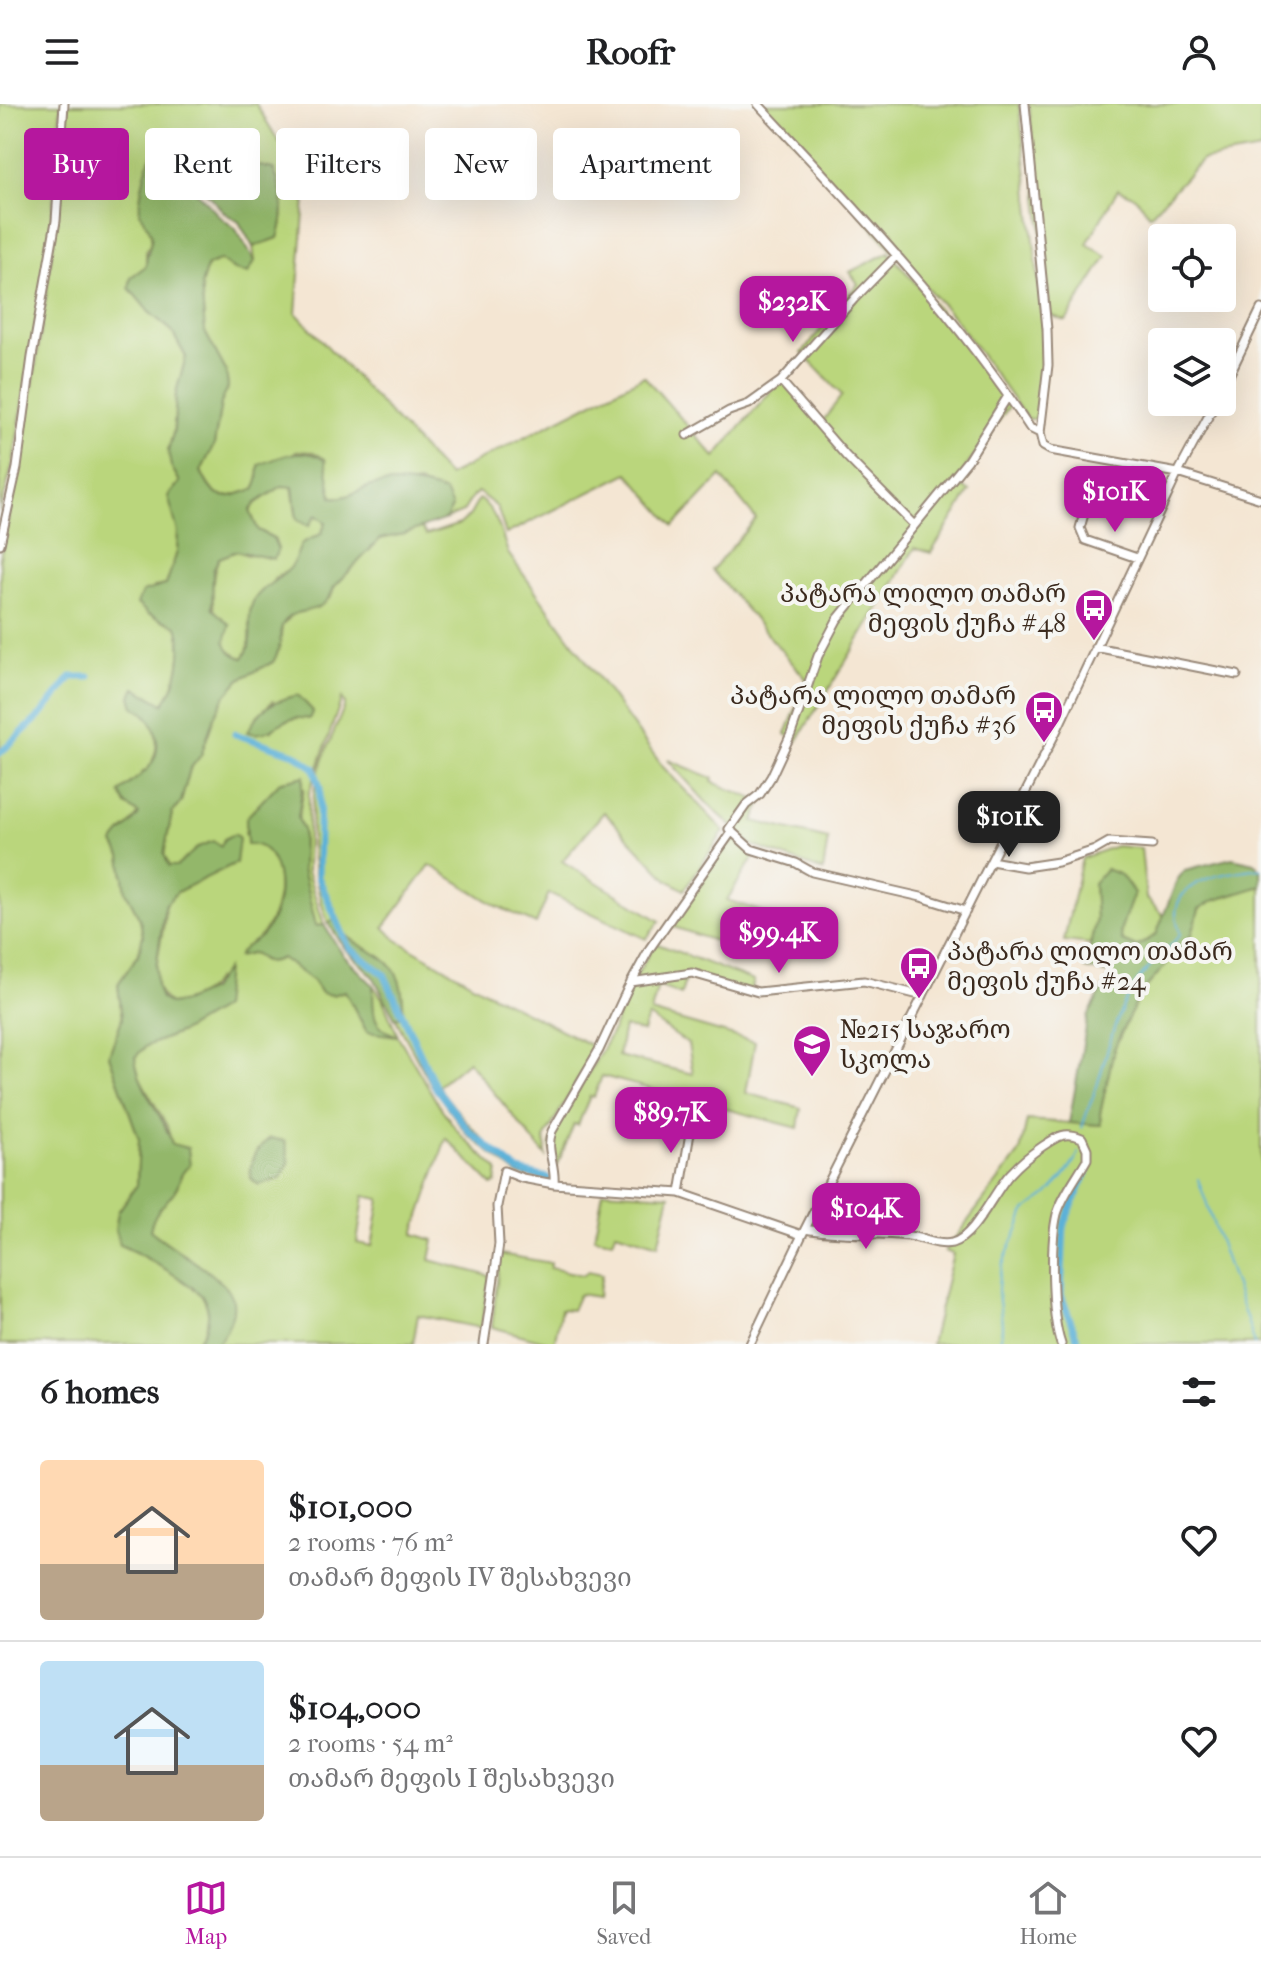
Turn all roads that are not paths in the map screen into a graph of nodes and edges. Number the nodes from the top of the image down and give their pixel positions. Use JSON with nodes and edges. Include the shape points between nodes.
{"nodes":[{"id":1,"x":64,"y":104,"type":"edge"},
{"id":2,"x":758,"y":104,"type":"edge"},
{"id":3,"x":1025,"y":104,"type":"edge"},
{"id":4,"x":897,"y":255,"type":"junction"},
{"id":5,"x":1261,"y":309,"type":"edge"},
{"id":6,"x":1236,"y":361,"type":"edge"},
{"id":7,"x":781,"y":381,"type":"junction"},
{"id":8,"x":1008,"y":396,"type":"junction"},
{"id":9,"x":1209,"y":416,"type":"edge"},
{"id":10,"x":1040,"y":433,"type":"junction"},
{"id":11,"x":687,"y":435,"type":"dead end"},
{"id":12,"x":1178,"y":473,"type":"junction"},
{"id":13,"x":1261,"y":499,"type":"edge"},
{"id":14,"x":1084,"y":514,"type":"dead end"},
{"id":15,"x":914,"y":525,"type":"junction"},
{"id":16,"x":0,"y":544,"type":"edge"},
{"id":17,"x":1137,"y":558,"type":"junction"},
{"id":18,"x":1095,"y":647,"type":"junction"},
{"id":19,"x":1237,"y":675,"type":"dead end"},
{"id":20,"x":730,"y":830,"type":"junction"},
{"id":21,"x":1152,"y":845,"type":"dead end"},
{"id":22,"x":991,"y":861,"type":"junction"},
{"id":23,"x":966,"y":911,"type":"junction"},
{"id":24,"x":631,"y":982,"type":"junction"},
{"id":25,"x":923,"y":996,"type":"junction"},
{"id":26,"x":692,"y":1121,"type":"dead end"},
{"id":27,"x":554,"y":1184,"type":"junction"},
{"id":28,"x":680,"y":1193,"type":"junction"},
{"id":29,"x":804,"y":1232,"type":"junction"},
{"id":30,"x":484,"y":1344,"type":"edge"},
{"id":31,"x":750,"y":1344,"type":"edge"},
{"id":32,"x":1061,"y":1344,"type":"edge"}],
"edges":[{"from":1,"to":16,"type":"street","via":[[56,221]]},
{"from":2,"to":4,"type":"street"},
{"from":3,"to":10,"type":"street","via":[[1047,329]]},
{"from":4,"to":7,"type":"street"},
{"from":4,"to":8,"type":"street","via":[[958,326]]},
{"from":5,"to":6,"type":"street"},
{"from":7,"to":11,"type":"street","via":[[749,404]]},
{"from":7,"to":15,"type":"street"},
{"from":8,"to":10,"type":"street","via":[[1030,428]]},
{"from":8,"to":15,"type":"street","via":[[965,464]]},
{"from":9,"to":12,"type":"street"},
{"from":10,"to":12,"type":"street","via":[[1043,446],[1050,450]]},
{"from":12,"to":13,"type":"street"},
{"from":12,"to":17,"type":"street"},
{"from":14,"to":17,"type":"street","via":[[1080,528],[1085,540]]},
{"from":15,"to":20,"type":"street","via":[[837,620],[771,777]]},
{"from":17,"to":18,"type":"street"},
{"from":18,"to":19,"type":"street"},
{"from":18,"to":22,"type":"street"},
{"from":20,"to":23,"type":"street","via":[[751,849],[812,872]]},
{"from":20,"to":24,"type":"street"},
{"from":21,"to":22,"type":"street","via":[[1109,842],[1058,862],[1025,867]]},
{"from":22,"to":23,"type":"street"},
{"from":23,"to":25,"type":"street"},
{"from":24,"to":25,"type":"street","via":[[692,973],[758,992],[864,981]]},
{"from":24,"to":27,"type":"street","via":[[548,1142]]},
{"from":25,"to":29,"type":"street"},
{"from":26,"to":28,"type":"street"},
{"from":27,"to":28,"type":"street"},
{"from":27,"to":30,"type":"street","via":[[504,1171]]},
{"from":28,"to":29,"type":"street"},
{"from":29,"to":31,"type":"street"},
{"from":29,"to":32,"type":"street","via":[[953,1243],[969,1232],[1026,1158],[1060,1135],[1082,1138],[1087,1159],[1057,1213],[1053,1247]]}]}
